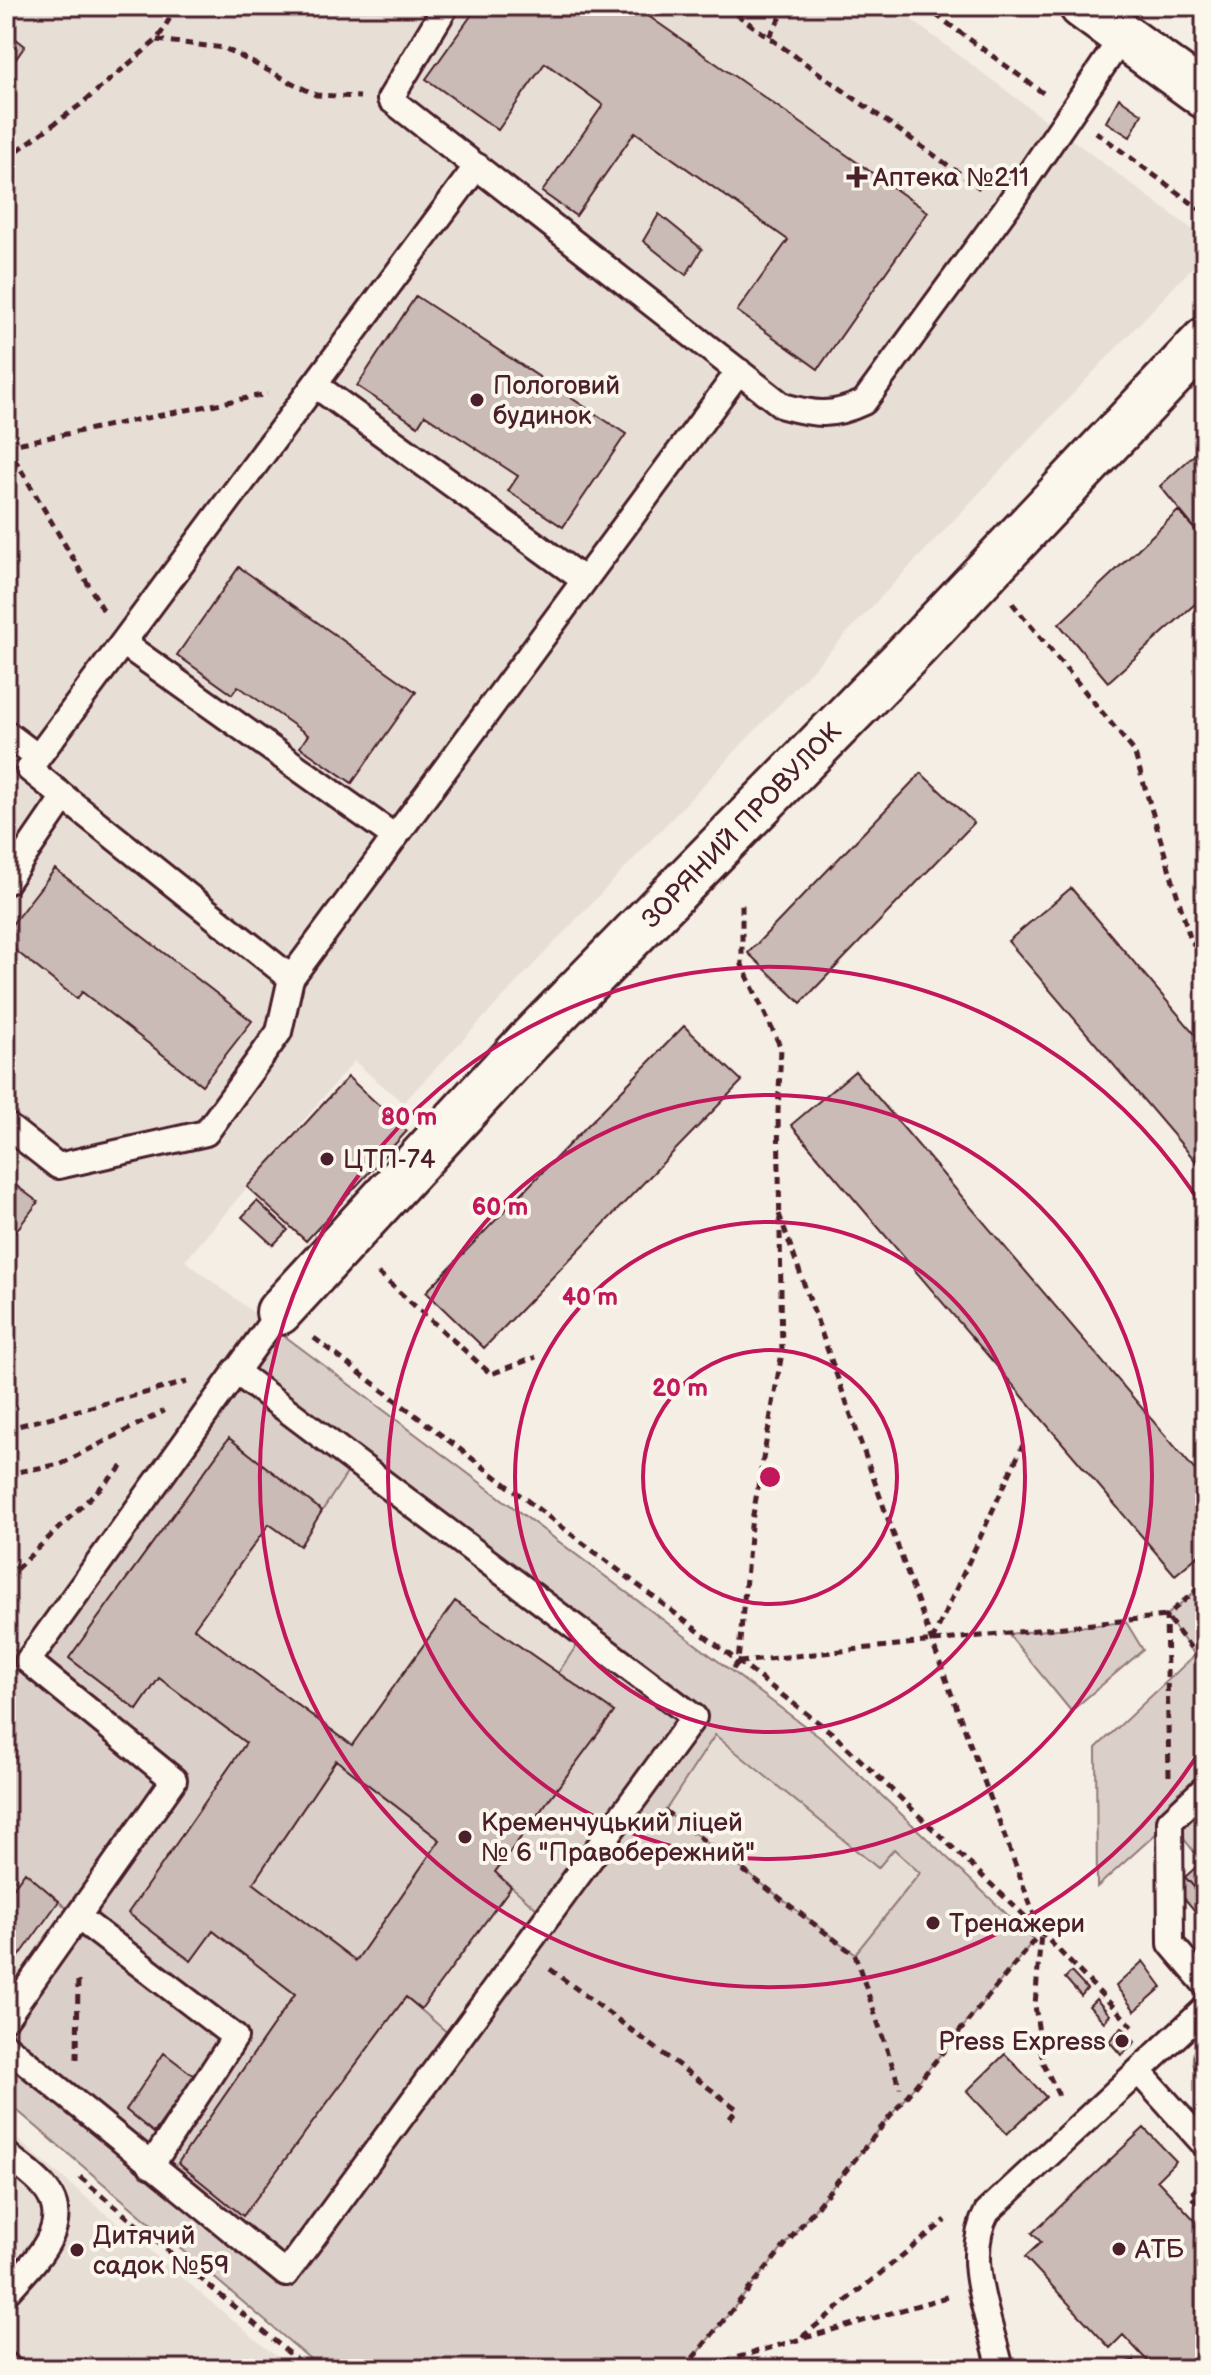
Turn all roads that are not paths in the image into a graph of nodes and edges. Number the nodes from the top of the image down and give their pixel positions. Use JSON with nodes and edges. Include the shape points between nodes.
{"nodes":[{"id":1,"x":446,"y":6,"type":"edge"},
{"id":2,"x":1082,"y":6,"type":"edge"},
{"id":3,"x":1123,"y":36,"type":"junction"},
{"id":4,"x":1205,"y":96,"type":"edge"},
{"id":5,"x":477,"y":166,"type":"junction"},
{"id":6,"x":1205,"y":340,"type":"edge"},
{"id":7,"x":739,"y":371,"type":"junction"},
{"id":8,"x":315,"y":385,"type":"junction"},
{"id":9,"x":584,"y":580,"type":"junction"},
{"id":10,"x":123,"y":643,"type":"junction"},
{"id":11,"x":6,"y":733,"type":"edge"},
{"id":12,"x":38,"y":757,"type":"junction"},
{"id":13,"x":64,"y":797,"type":"junction"},
{"id":14,"x":395,"y":837,"type":"junction"},
{"id":15,"x":6,"y":882,"type":"edge"},
{"id":16,"x":291,"y":978,"type":"junction"},
{"id":17,"x":6,"y":1125,"type":"edge"},
{"id":18,"x":279,"y":1312,"type":"joint"},
{"id":19,"x":235,"y":1371,"type":"junction"},
{"id":20,"x":1205,"y":1788,"type":"edge"},
{"id":21,"x":78,"y":1917,"type":"junction"},
{"id":22,"x":1205,"y":1984,"type":"edge"},
{"id":23,"x":1205,"y":2009,"type":"edge"},
{"id":24,"x":6,"y":2018,"type":"edge"},
{"id":25,"x":6,"y":2046,"type":"edge"},
{"id":26,"x":1140,"y":2073,"type":"junction"},
{"id":27,"x":1205,"y":2145,"type":"edge"},
{"id":28,"x":6,"y":2154,"type":"edge"},
{"id":29,"x":151,"y":2166,"type":"junction"},
{"id":30,"x":6,"y":2293,"type":"edge"},
{"id":31,"x":1001,"y":2369,"type":"edge"}],
"edges":[{"from":1,"to":5,"type":"lane","via":[[390,99]]},
{"from":2,"to":3,"type":"street"},
{"from":3,"to":4,"type":"street"},
{"from":3,"to":7,"type":"lane","via":[[1007,207],[864,402],[839,414],[809,413],[783,406]]},
{"from":5,"to":7,"type":"lane"},
{"from":5,"to":8,"type":"lane"},
{"from":6,"to":18,"type":"street","name":"ЗОРЯНИЙ ПРОВУЛОК","via":[[528,1042]]},
{"from":7,"to":9,"type":"lane"},
{"from":8,"to":9,"type":"lane"},
{"from":8,"to":10,"type":"lane"},
{"from":9,"to":14,"type":"lane"},
{"from":10,"to":12,"type":"lane"},
{"from":10,"to":14,"type":"lane"},
{"from":11,"to":12,"type":"lane"},
{"from":12,"to":13,"type":"lane","via":[[29,769]]},
{"from":13,"to":15,"type":"lane"},
{"from":13,"to":16,"type":"lane"},
{"from":14,"to":16,"type":"lane"},
{"from":16,"to":17,"type":"lane","via":[[279,1032],[206,1133],[58,1166]]},
{"from":18,"to":19,"type":"lane"},
{"from":19,"to":21,"type":"lane","via":[[28,1661],[174,1780]]},
{"from":19,"to":29,"type":"lane","via":[[694,1717],[286,2274]]},
{"from":20,"to":22,"type":"lane","via":[[1170,1821],[1171,1944]]},
{"from":21,"to":24,"type":"lane"},
{"from":21,"to":29,"type":"lane","via":[[235,2037]]},
{"from":23,"to":26,"type":"lane"},
{"from":25,"to":29,"type":"lane"},
{"from":26,"to":27,"type":"lane"},
{"from":26,"to":31,"type":"lane","via":[[987,2212],[977,2231],[976,2258]]},
{"from":28,"to":30,"type":"lane","via":[[45,2188],[55,2217],[47,2246]]}]}
